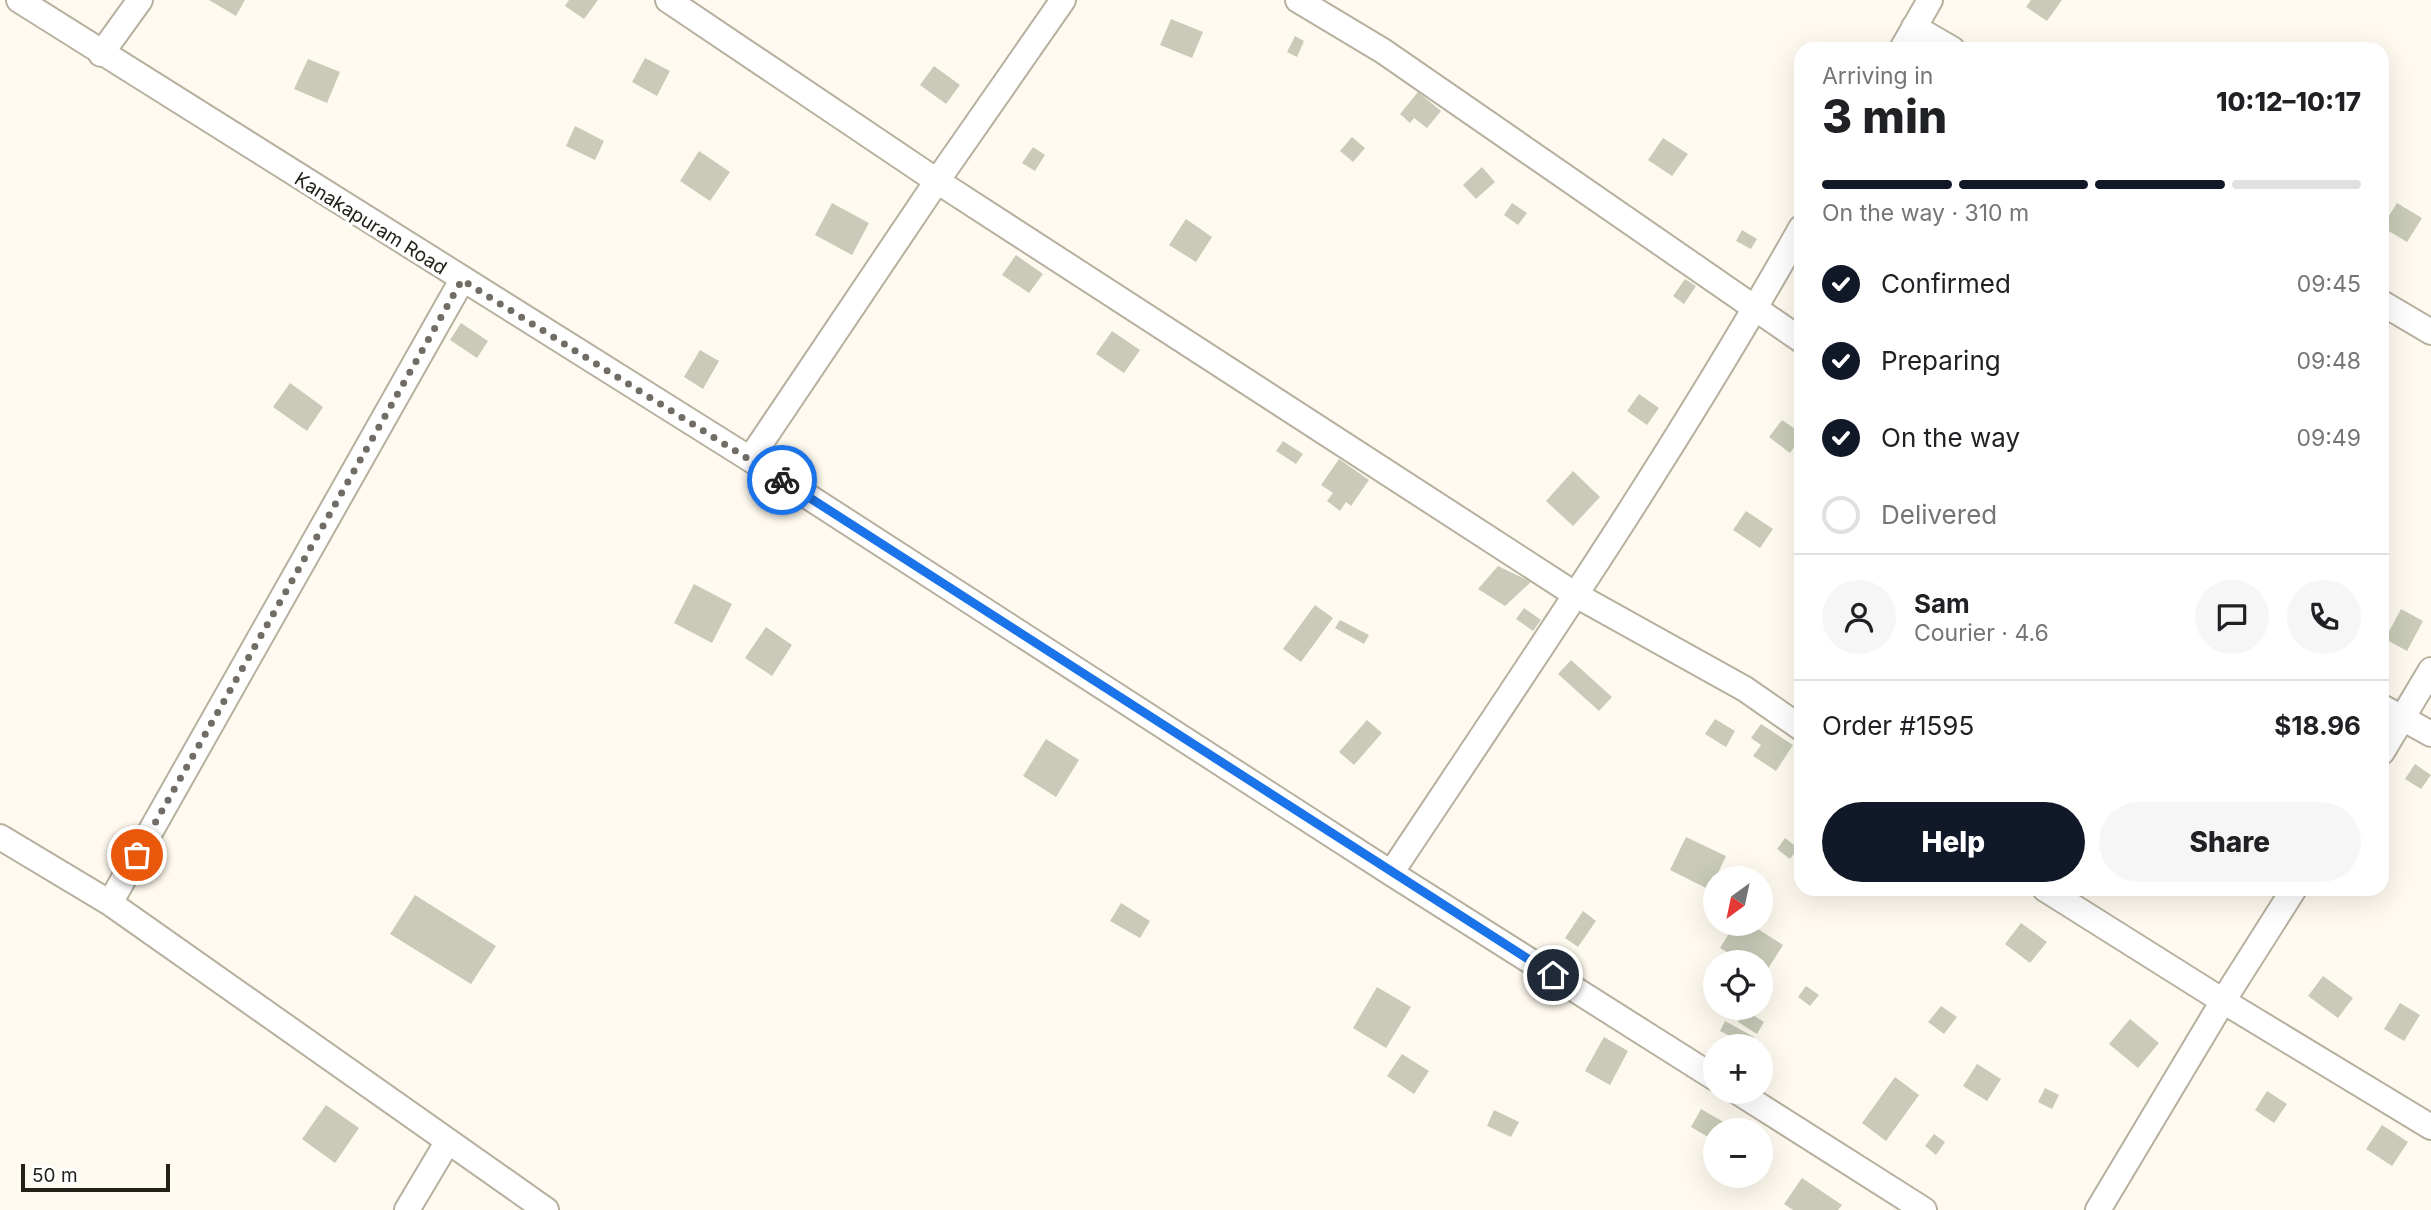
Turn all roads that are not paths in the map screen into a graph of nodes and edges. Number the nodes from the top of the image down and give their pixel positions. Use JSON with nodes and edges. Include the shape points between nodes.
{"nodes":[{"id":1,"x":19,"y":0,"type":"edge"},
{"id":2,"x":140,"y":0,"type":"edge"},
{"id":3,"x":668,"y":0,"type":"edge"},
{"id":4,"x":1063,"y":0,"type":"edge"},
{"id":5,"x":1298,"y":0,"type":"edge"},
{"id":6,"x":1930,"y":0,"type":"edge"},
{"id":7,"x":1914,"y":27,"type":"junction"},
{"id":8,"x":1906,"y":42,"type":"edge"},
{"id":9,"x":1940,"y":42,"type":"edge"},
{"id":10,"x":102,"y":54,"type":"junction"},
{"id":11,"x":937,"y":181,"type":"junction"},
{"id":12,"x":1794,"y":240,"type":"edge"},
{"id":13,"x":462,"y":280,"type":"junction"},
{"id":14,"x":2389,"y":307,"type":"edge"},
{"id":15,"x":1755,"y":310,"type":"junction"},
{"id":16,"x":2431,"y":332,"type":"edge"},
{"id":17,"x":1794,"y":335,"type":"edge"},
{"id":18,"x":750,"y":459,"type":"junction"},
{"id":19,"x":1576,"y":595,"type":"junction"},
{"id":20,"x":2431,"y":670,"type":"edge"},
{"id":21,"x":2392,"y":713,"type":"edge"},
{"id":22,"x":1794,"y":723,"type":"edge"},
{"id":23,"x":2431,"y":734,"type":"edge"},
{"id":24,"x":0,"y":837,"type":"edge"},
{"id":25,"x":1391,"y":873,"type":"junction"},
{"id":26,"x":2056,"y":896,"type":"edge"},
{"id":27,"x":2290,"y":896,"type":"edge"},
{"id":28,"x":110,"y":903,"type":"junction"},
{"id":29,"x":2223,"y":1001,"type":"junction"},
{"id":30,"x":1703,"y":1070,"type":"edge"},
{"id":31,"x":1757,"y":1104,"type":"edge"},
{"id":32,"x":2431,"y":1127,"type":"edge"},
{"id":33,"x":448,"y":1141,"type":"junction"},
{"id":34,"x":1919,"y":1208,"type":"edge"},
{"id":35,"x":407,"y":1210,"type":"edge"},
{"id":36,"x":546,"y":1210,"type":"edge"},
{"id":37,"x":2098,"y":1210,"type":"edge"}],
"edges":[{"from":1,"to":10,"type":"street","name":"Kanakapuram Road"},
{"from":2,"to":10,"type":"street"},
{"from":3,"to":11,"type":"street"},
{"from":4,"to":11,"type":"street"},
{"from":5,"to":15,"type":"street","via":[[1383,51]]},
{"from":6,"to":7,"type":"street"},
{"from":7,"to":8,"type":"street"},
{"from":7,"to":9,"type":"street"},
{"from":10,"to":13,"type":"street","name":"Kanakapuram Road"},
{"from":11,"to":18,"type":"street"},
{"from":11,"to":19,"type":"street"},
{"from":12,"to":15,"type":"street"},
{"from":13,"to":18,"type":"street","name":"Kanakapuram Road"},
{"from":13,"to":28,"type":"street"},
{"from":14,"to":16,"type":"street"},
{"from":15,"to":17,"type":"street"},
{"from":15,"to":19,"type":"street"},
{"from":18,"to":25,"type":"street","name":"Kanakapuram Road"},
{"from":19,"to":22,"type":"street","via":[[1745,689]]},
{"from":19,"to":25,"type":"street"},
{"from":20,"to":21,"type":"street"},
{"from":21,"to":23,"type":"street"},
{"from":24,"to":28,"type":"street"},
{"from":25,"to":30,"type":"street","name":"Kanakapuram Road"},
{"from":26,"to":29,"type":"street"},
{"from":27,"to":29,"type":"street"},
{"from":28,"to":33,"type":"street"},
{"from":29,"to":32,"type":"street"},
{"from":29,"to":37,"type":"street"},
{"from":31,"to":34,"type":"street"},
{"from":33,"to":35,"type":"street"},
{"from":33,"to":36,"type":"street"}]}
